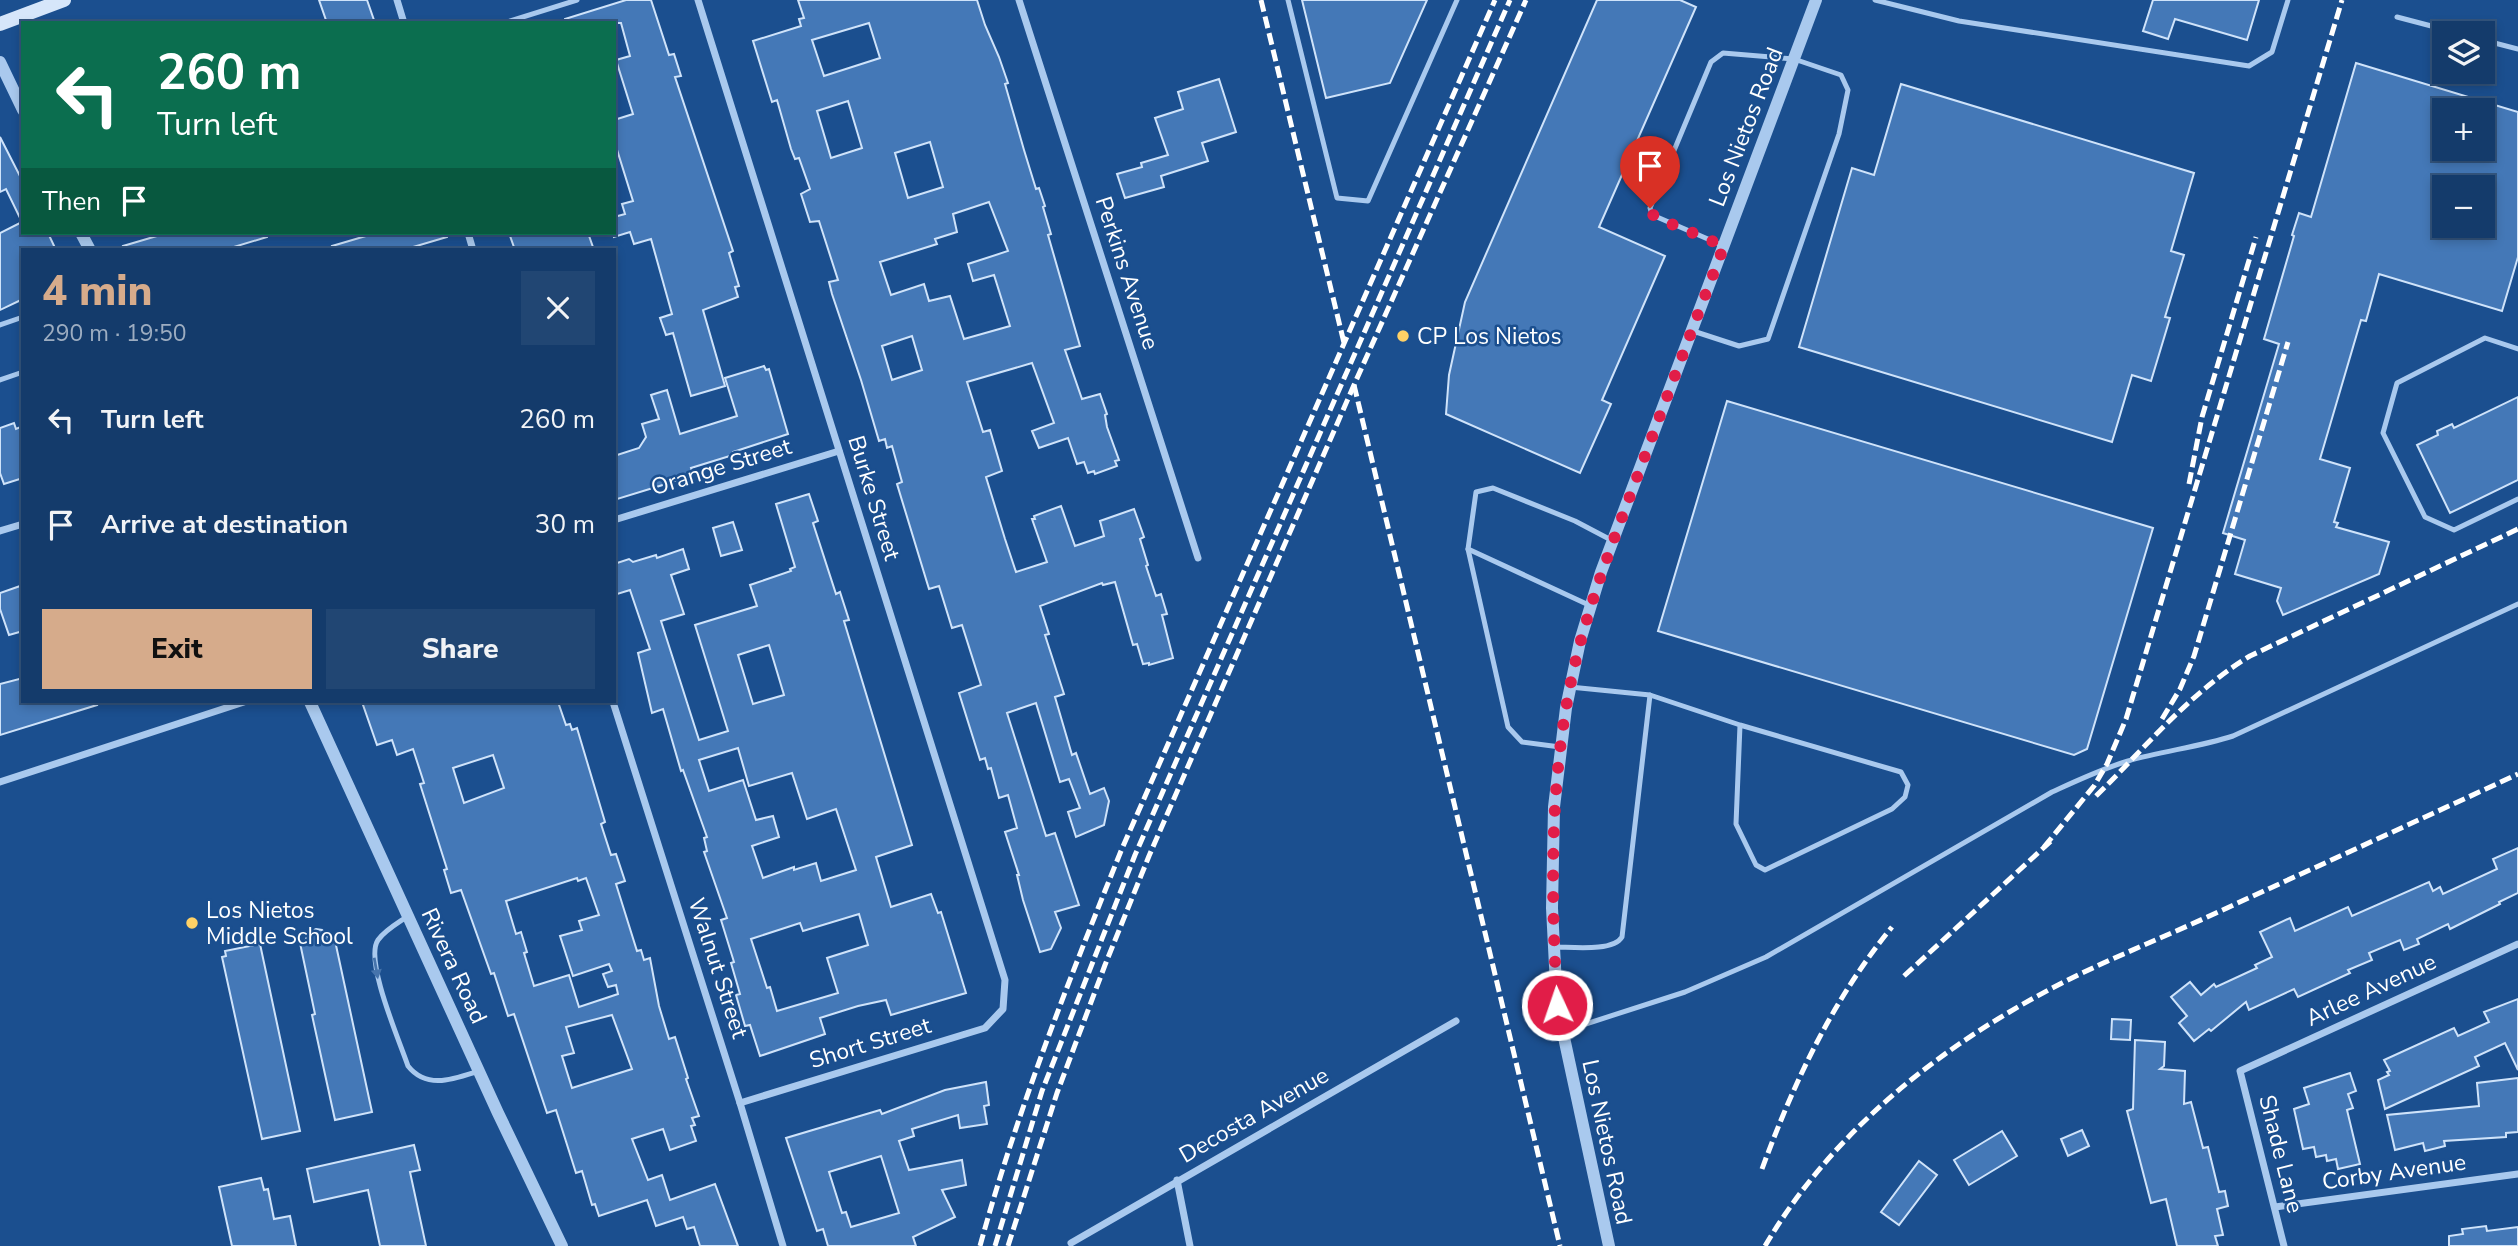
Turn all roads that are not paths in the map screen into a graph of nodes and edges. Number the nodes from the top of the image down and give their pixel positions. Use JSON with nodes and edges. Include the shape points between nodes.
{"nodes":[{"id":1,"x":64,"y":0,"type":"edge"},
{"id":2,"x":397,"y":0,"type":"edge"},
{"id":3,"x":577,"y":0,"type":"edge"},
{"id":4,"x":698,"y":0,"type":"edge"},
{"id":5,"x":1019,"y":0,"type":"edge"},
{"id":6,"x":1288,"y":0,"type":"edge"},
{"id":7,"x":1457,"y":0,"type":"edge"},
{"id":8,"x":1816,"y":0,"type":"edge"},
{"id":9,"x":1875,"y":0,"type":"edge"},
{"id":10,"x":2288,"y":0,"type":"edge"},
{"id":11,"x":2396,"y":17,"type":"dead end"},
{"id":12,"x":403,"y":21,"type":"edge"},
{"id":13,"x":510,"y":21,"type":"edge"},
{"id":14,"x":0,"y":24,"type":"edge"},
{"id":15,"x":2432,"y":26,"type":"edge"},
{"id":16,"x":2495,"y":43,"type":"edge"},
{"id":17,"x":2518,"y":49,"type":"edge"},
{"id":18,"x":1794,"y":59,"type":"junction"},
{"id":19,"x":0,"y":62,"type":"edge"},
{"id":20,"x":21,"y":106,"type":"edge"},
{"id":21,"x":1724,"y":246,"type":"junction"},
{"id":22,"x":21,"y":318,"type":"edge"},
{"id":23,"x":0,"y":325,"type":"edge"},
{"id":24,"x":1692,"y":331,"type":"junction"},
{"id":25,"x":2518,"y":349,"type":"edge"},
{"id":26,"x":21,"y":373,"type":"edge"},
{"id":27,"x":0,"y":380,"type":"edge"},
{"id":28,"x":839,"y":451,"type":"junction"},
{"id":29,"x":2518,"y":499,"type":"edge"},
{"id":30,"x":616,"y":519,"type":"edge"},
{"id":31,"x":21,"y":525,"type":"edge"},
{"id":32,"x":0,"y":531,"type":"edge"},
{"id":33,"x":1613,"y":541,"type":"junction"},
{"id":34,"x":1468,"y":548,"type":"junction"},
{"id":35,"x":1198,"y":558,"type":"dead end"},
{"id":36,"x":2518,"y":604,"type":"edge"},
{"id":37,"x":1591,"y":606,"type":"junction"},
{"id":38,"x":1570,"y":687,"type":"junction"},
{"id":39,"x":1650,"y":695,"type":"junction"},
{"id":40,"x":241,"y":703,"type":"edge"},
{"id":41,"x":310,"y":703,"type":"edge"},
{"id":42,"x":613,"y":703,"type":"edge"},
{"id":43,"x":1740,"y":724,"type":"junction"},
{"id":44,"x":1561,"y":747,"type":"junction"},
{"id":45,"x":0,"y":782,"type":"edge"},
{"id":46,"x":408,"y":916,"type":"junction"},
{"id":47,"x":2518,"y":944,"type":"edge"},
{"id":48,"x":1554,"y":947,"type":"junction"},
{"id":49,"x":1003,"y":1010,"type":"joint"},
{"id":50,"x":1457,"y":1021,"type":"dead end"},
{"id":51,"x":1562,"y":1032,"type":"junction"},
{"id":52,"x":479,"y":1071,"type":"junction"},
{"id":53,"x":2240,"y":1071,"type":"joint"},
{"id":54,"x":740,"y":1103,"type":"junction"},
{"id":55,"x":2518,"y":1174,"type":"edge"},
{"id":56,"x":1177,"y":1180,"type":"junction"},
{"id":57,"x":2275,"y":1207,"type":"junction"},
{"id":58,"x":1071,"y":1244,"type":"dead end"},
{"id":59,"x":562,"y":1246,"type":"edge"},
{"id":60,"x":783,"y":1246,"type":"edge"},
{"id":61,"x":1191,"y":1246,"type":"edge"},
{"id":62,"x":1609,"y":1246,"type":"edge"},
{"id":63,"x":2284,"y":1246,"type":"edge"}],
"edges":[{"from":1,"to":14,"type":"main road"},
{"from":2,"to":12,"type":"street"},
{"from":3,"to":13,"type":"lane"},
{"from":4,"to":28,"type":"street","name":"Burke Street"},
{"from":5,"to":35,"type":"street","name":"Perkins Avenue"},
{"from":6,"to":7,"type":"lane","via":[[1337,198],[1368,201]]},
{"from":8,"to":18,"type":"street","name":"Los Nietos Road"},
{"from":9,"to":10,"type":"lane","via":[[1959,21],[2249,66],[2272,52]]},
{"from":11,"to":15,"type":"lane"},
{"from":16,"to":17,"type":"lane"},
{"from":18,"to":21,"type":"street","name":"Los Nietos Road"},
{"from":18,"to":21,"type":"lane","via":[[1723,53],[1711,62],[1650,208],[1657,218]]},
{"from":18,"to":24,"type":"lane","via":[[1841,75],[1848,90],[1839,134],[1768,340],[1739,346]]},
{"from":19,"to":20,"type":"street"},
{"from":21,"to":24,"type":"street","name":"Los Nietos Road"},
{"from":22,"to":23,"type":"lane"},
{"from":24,"to":33,"type":"street","name":"Los Nietos Road"},
{"from":25,"to":29,"type":"lane","via":[[2485,338],[2397,383],[2383,433],[2426,517],[2454,530]]},
{"from":26,"to":27,"type":"lane"},
{"from":28,"to":30,"type":"street","name":"Orange Street"},
{"from":28,"to":49,"type":"street","name":"Burke Street","via":[[1005,980]]},
{"from":31,"to":32,"type":"street"},
{"from":33,"to":34,"type":"lane","via":[[1493,488],[1476,492]]},
{"from":33,"to":37,"type":"street","name":"Los Nietos Road"},
{"from":34,"to":37,"type":"lane"},
{"from":34,"to":44,"type":"lane","via":[[1508,727],[1522,742]]},
{"from":36,"to":51,"type":"lane","via":[[2234,736],[2130,760],[2081,778],[1766,957],[1685,992]]},
{"from":37,"to":38,"type":"street","name":"Los Nietos Road"},
{"from":38,"to":39,"type":"lane"},
{"from":38,"to":44,"type":"street","name":"Los Nietos Road"},
{"from":39,"to":43,"type":"lane"},
{"from":39,"to":48,"type":"lane","via":[[1622,937],[1609,947]]},
{"from":40,"to":45,"type":"street"},
{"from":41,"to":46,"type":"street","name":"Rivera Road"},
{"from":42,"to":54,"type":"street","name":"Walnut Street"},
{"from":43,"to":43,"type":"lane","via":[[1901,772],[1908,785],[1905,797],[1892,809],[1765,870],[1756,865],[1736,824]]},
{"from":44,"to":48,"type":"street","name":"Los Nietos Road","via":[[1554,807]]},
{"from":46,"to":52,"type":"street","name":"Rivera Road"},
{"from":46,"to":52,"type":"lane","one_way":true,"via":[[384,933],[374,953],[376,974],[408,1066],[414,1074],[436,1081]]},
{"from":47,"to":53,"type":"street","name":"Arlee Avenue"},
{"from":48,"to":51,"type":"street","name":"Los Nietos Road"},
{"from":49,"to":54,"type":"street","name":"Short Street","via":[[985,1028]]},
{"from":50,"to":56,"type":"street","name":"Decosta Avenue"},
{"from":51,"to":62,"type":"street","name":"Los Nietos Road"},
{"from":52,"to":59,"type":"street","name":"Rivera Road"},
{"from":53,"to":57,"type":"street","name":"Shade Lane"},
{"from":54,"to":60,"type":"street","name":"Walnut Street"},
{"from":55,"to":57,"type":"street","name":"Corby Avenue"},
{"from":56,"to":58,"type":"street","name":"Decosta Avenue"},
{"from":56,"to":61,"type":"street"},
{"from":57,"to":63,"type":"street","name":"Shade Lane"}]}
